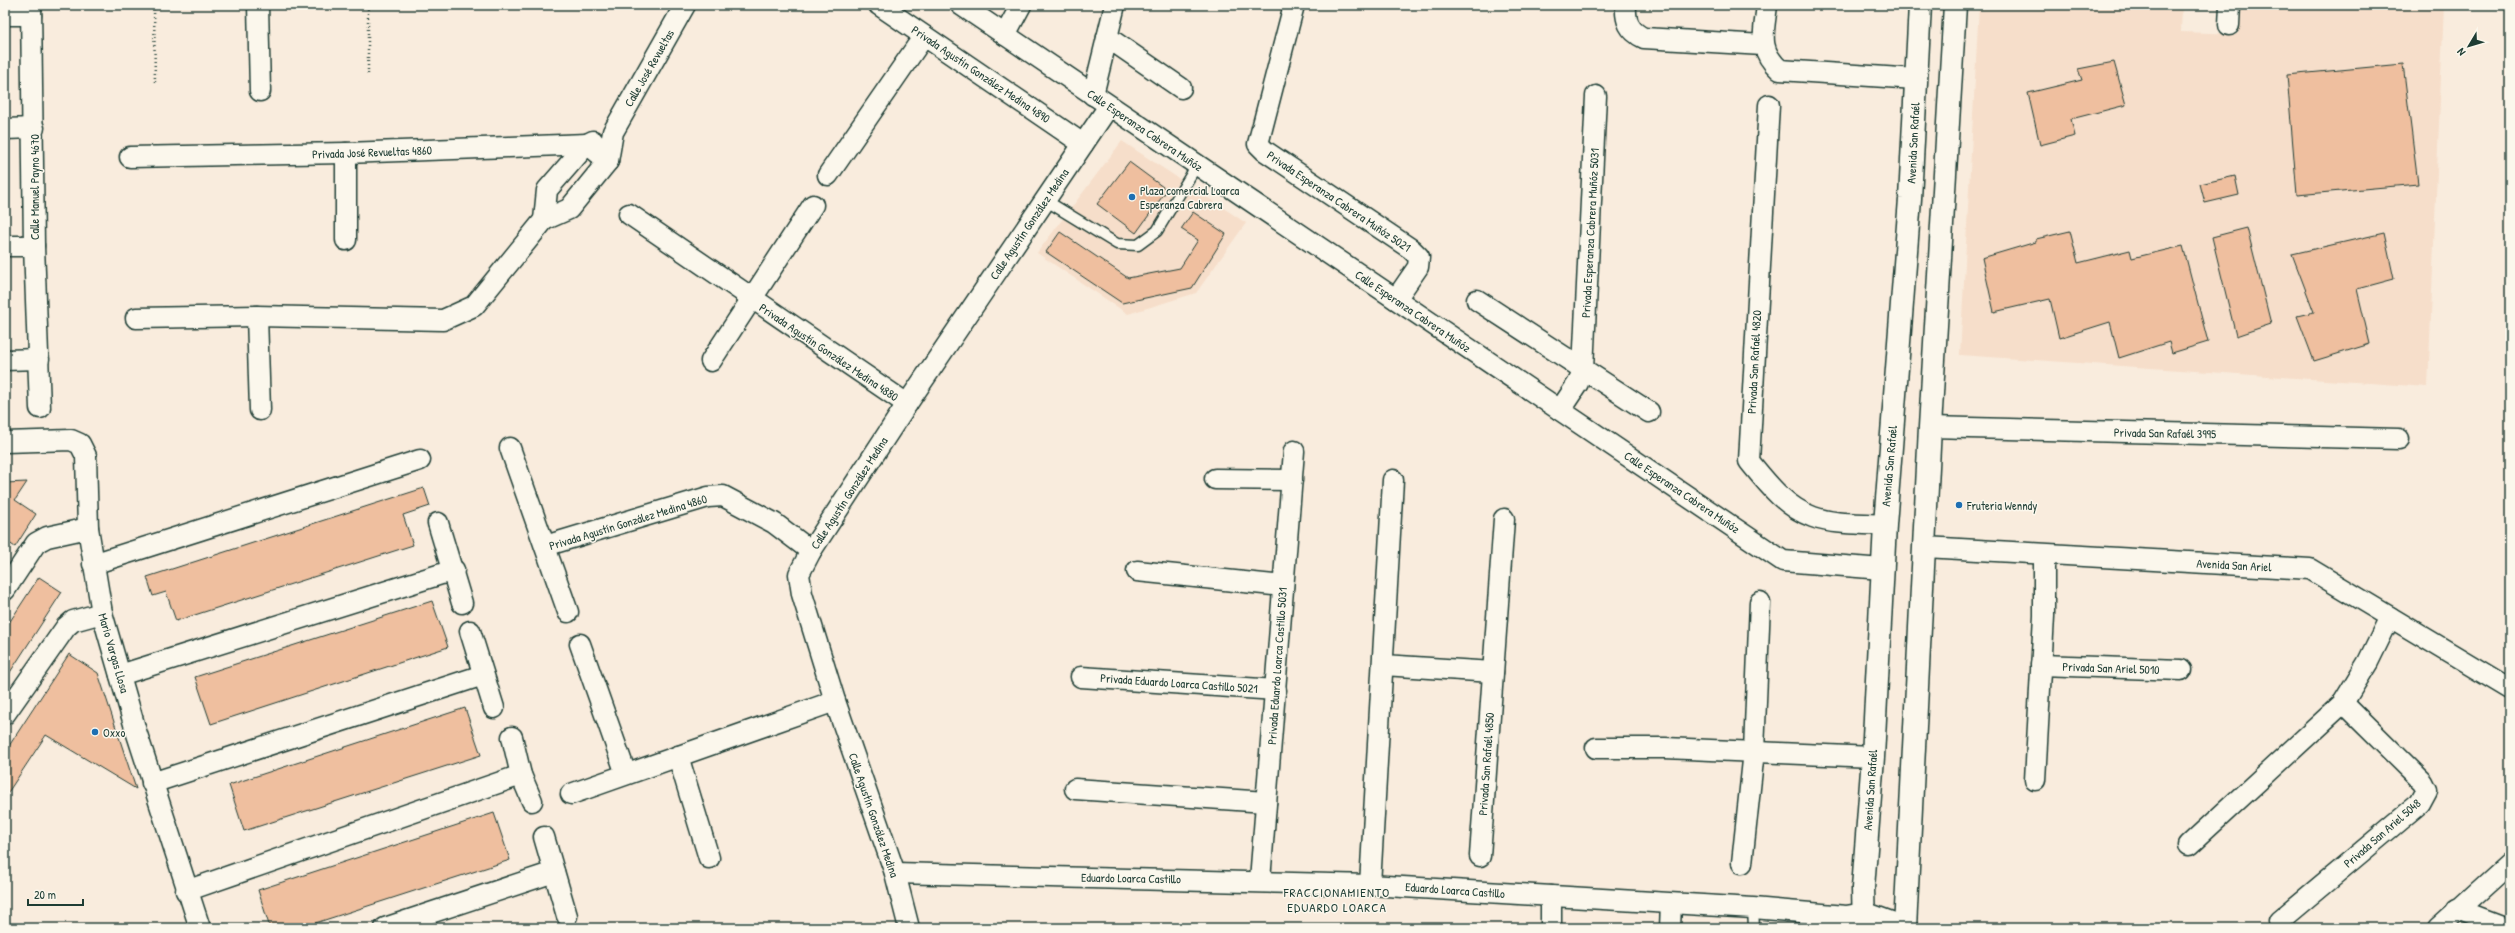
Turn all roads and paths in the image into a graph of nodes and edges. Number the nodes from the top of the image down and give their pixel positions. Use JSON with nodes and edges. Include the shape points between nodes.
{"nodes":[{"id":1,"x":154,"y":5,"type":"edge"},
{"id":2,"x":258,"y":5,"type":"edge"},
{"id":3,"x":368,"y":5,"type":"edge"},
{"id":4,"x":685,"y":5,"type":"edge"},
{"id":5,"x":879,"y":5,"type":"edge"},
{"id":6,"x":961,"y":5,"type":"edge"},
{"id":7,"x":1021,"y":5,"type":"edge"},
{"id":8,"x":1115,"y":5,"type":"edge"},
{"id":9,"x":1294,"y":5,"type":"edge"},
{"id":10,"x":1626,"y":5,"type":"edge"},
{"id":11,"x":1766,"y":5,"type":"edge"},
{"id":12,"x":1920,"y":5,"type":"edge"},
{"id":13,"x":1955,"y":5,"type":"edge"},
{"id":14,"x":2230,"y":5,"type":"edge"},
{"id":15,"x":31,"y":10,"type":"edge"},
{"id":16,"x":5,"y":15,"type":"edge"},
{"id":17,"x":2229,"y":25,"type":"dead end"},
{"id":18,"x":1005,"y":35,"type":"junction"},
{"id":19,"x":924,"y":36,"type":"junction"},
{"id":20,"x":1107,"y":37,"type":"junction"},
{"id":21,"x":1763,"y":45,"type":"junction"},
{"id":22,"x":368,"y":77,"type":"dead end"},
{"id":23,"x":1916,"y":79,"type":"junction"},
{"id":24,"x":155,"y":84,"type":"dead end"},
{"id":25,"x":1181,"y":88,"type":"dead end"},
{"id":26,"x":260,"y":91,"type":"dead end"},
{"id":27,"x":1596,"y":96,"type":"dead end"},
{"id":28,"x":1101,"y":100,"type":"junction"},
{"id":29,"x":1768,"y":105,"type":"dead end"},
{"id":30,"x":34,"y":128,"type":"junction"},
{"id":31,"x":5,"y":129,"type":"edge"},
{"id":32,"x":613,"y":132,"type":"junction"},
{"id":33,"x":587,"y":144,"type":"junction"},
{"id":34,"x":1083,"y":144,"type":"junction"},
{"id":35,"x":346,"y":153,"type":"junction"},
{"id":36,"x":130,"y":157,"type":"dead end"},
{"id":37,"x":608,"y":161,"type":"junction"},
{"id":38,"x":1197,"y":165,"type":"junction"},
{"id":39,"x":828,"y":175,"type":"dead end"},
{"id":40,"x":1910,"y":199,"type":"junction"},
{"id":41,"x":1045,"y":200,"type":"junction"},
{"id":42,"x":1944,"y":200,"type":"junction"},
{"id":43,"x":813,"y":204,"type":"dead end"},
{"id":44,"x":629,"y":214,"type":"dead end"},
{"id":45,"x":544,"y":220,"type":"junction"},
{"id":46,"x":346,"y":240,"type":"dead end"},
{"id":47,"x":5,"y":246,"type":"edge"},
{"id":48,"x":34,"y":246,"type":"junction"},
{"id":49,"x":1396,"y":299,"type":"junction"},
{"id":50,"x":752,"y":300,"type":"junction"},
{"id":51,"x":1477,"y":300,"type":"dead end"},
{"id":52,"x":257,"y":316,"type":"junction"},
{"id":53,"x":136,"y":318,"type":"dead end"},
{"id":54,"x":39,"y":359,"type":"junction"},
{"id":55,"x":5,"y":360,"type":"edge"},
{"id":56,"x":711,"y":362,"type":"dead end"},
{"id":57,"x":1583,"y":369,"type":"junction"},
{"id":58,"x":907,"y":404,"type":"junction"},
{"id":59,"x":40,"y":408,"type":"dead end"},
{"id":60,"x":260,"y":410,"type":"dead end"},
{"id":61,"x":1560,"y":410,"type":"junction"},
{"id":62,"x":1649,"y":412,"type":"dead end"},
{"id":63,"x":1930,"y":427,"type":"junction"},
{"id":64,"x":2399,"y":439,"type":"dead end"},
{"id":65,"x":5,"y":442,"type":"edge"},
{"id":66,"x":510,"y":448,"type":"dead end"},
{"id":67,"x":1294,"y":452,"type":"dead end"},
{"id":68,"x":420,"y":460,"type":"dead end"},
{"id":69,"x":1215,"y":479,"type":"dead end"},
{"id":70,"x":1292,"y":480,"type":"junction"},
{"id":71,"x":1393,"y":480,"type":"dead end"},
{"id":72,"x":1504,"y":519,"type":"dead end"},
{"id":73,"x":438,"y":523,"type":"dead end"},
{"id":74,"x":1885,"y":525,"type":"junction"},
{"id":75,"x":88,"y":528,"type":"junction"},
{"id":76,"x":545,"y":546,"type":"junction"},
{"id":77,"x":1924,"y":547,"type":"junction"},
{"id":78,"x":811,"y":551,"type":"junction"},
{"id":79,"x":2044,"y":555,"type":"junction"},
{"id":80,"x":93,"y":564,"type":"junction"},
{"id":81,"x":1882,"y":569,"type":"junction"},
{"id":82,"x":454,"y":570,"type":"junction"},
{"id":83,"x":1137,"y":571,"type":"dead end"},
{"id":84,"x":1283,"y":586,"type":"junction"},
{"id":85,"x":5,"y":590,"type":"edge"},
{"id":86,"x":1760,"y":602,"type":"dead end"},
{"id":87,"x":462,"y":603,"type":"dead end"},
{"id":88,"x":568,"y":612,"type":"dead end"},
{"id":89,"x":102,"y":613,"type":"junction"},
{"id":90,"x":2390,"y":617,"type":"junction"},
{"id":91,"x":470,"y":630,"type":"dead end"},
{"id":92,"x":580,"y":644,"type":"dead end"},
{"id":93,"x":1383,"y":665,"type":"junction"},
{"id":94,"x":2041,"y":665,"type":"junction"},
{"id":95,"x":2181,"y":670,"type":"dead end"},
{"id":96,"x":1493,"y":672,"type":"junction"},
{"id":97,"x":120,"y":675,"type":"junction"},
{"id":98,"x":483,"y":675,"type":"junction"},
{"id":99,"x":1081,"y":677,"type":"dead end"},
{"id":100,"x":2510,"y":689,"type":"edge"},
{"id":101,"x":1276,"y":690,"type":"junction"},
{"id":102,"x":834,"y":701,"type":"junction"},
{"id":103,"x":2344,"y":703,"type":"junction"},
{"id":104,"x":494,"y":708,"type":"dead end"},
{"id":105,"x":5,"y":714,"type":"edge"},
{"id":106,"x":512,"y":737,"type":"dead end"},
{"id":107,"x":1596,"y":748,"type":"dead end"},
{"id":108,"x":1754,"y":751,"type":"junction"},
{"id":109,"x":678,"y":756,"type":"junction"},
{"id":110,"x":1873,"y":757,"type":"junction"},
{"id":111,"x":626,"y":774,"type":"junction"},
{"id":112,"x":521,"y":775,"type":"junction"},
{"id":113,"x":2035,"y":780,"type":"dead end"},
{"id":114,"x":152,"y":783,"type":"junction"},
{"id":115,"x":1075,"y":789,"type":"dead end"},
{"id":116,"x":571,"y":794,"type":"dead end"},
{"id":117,"x":532,"y":801,"type":"dead end"},
{"id":118,"x":1266,"y":802,"type":"junction"},
{"id":119,"x":544,"y":837,"type":"dead end"},
{"id":120,"x":2189,"y":844,"type":"dead end"},
{"id":121,"x":1480,"y":856,"type":"dead end"},
{"id":122,"x":708,"y":858,"type":"dead end"},
{"id":123,"x":2510,"y":863,"type":"edge"},
{"id":124,"x":1742,"y":864,"type":"dead end"},
{"id":125,"x":554,"y":872,"type":"junction"},
{"id":126,"x":895,"y":873,"type":"junction"},
{"id":127,"x":1260,"y":880,"type":"junction"},
{"id":128,"x":1370,"y":885,"type":"junction"},
{"id":129,"x":186,"y":891,"type":"junction"},
{"id":130,"x":1551,"y":896,"type":"junction"},
{"id":131,"x":1671,"y":904,"type":"junction"},
{"id":132,"x":1753,"y":908,"type":"junction"},
{"id":133,"x":2457,"y":909,"type":"junction"},
{"id":134,"x":567,"y":916,"type":"dead end"},
{"id":135,"x":1858,"y":921,"type":"edge"},
{"id":136,"x":2280,"y":921,"type":"dead end"},
{"id":137,"x":200,"y":928,"type":"edge"},
{"id":138,"x":385,"y":928,"type":"edge"},
{"id":139,"x":909,"y":928,"type":"edge"},
{"id":140,"x":1551,"y":928,"type":"edge"},
{"id":141,"x":1670,"y":928,"type":"edge"},
{"id":142,"x":1754,"y":928,"type":"edge"},
{"id":143,"x":1905,"y":928,"type":"edge"},
{"id":144,"x":2438,"y":928,"type":"edge"},
{"id":145,"x":2507,"y":928,"type":"edge"}],
"edges":[{"from":1,"to":24,"type":"path"},
{"from":2,"to":26,"type":"street"},
{"from":3,"to":22,"type":"path"},
{"from":4,"to":32,"type":"street","name":"Calle José Revueltas"},
{"from":5,"to":19,"type":"street","name":"Privada Agustín González Medina 4890"},
{"from":6,"to":18,"type":"street","name":"Calle Esperanza Cabrera Muñóz"},
{"from":7,"to":18,"type":"street"},
{"from":8,"to":20,"type":"street"},
{"from":9,"to":49,"type":"street","name":"Privada Esperanza Cabrera Muñóz 5021","via":[[1258,144],[1419,257],[1418,267]]},
{"from":10,"to":21,"type":"street","via":[[1625,17],[1628,26],[1635,34],[1644,38]]},
{"from":11,"to":21,"type":"street"},
{"from":12,"to":23,"type":"main road","name":"Avenida San Rafaél"},
{"from":13,"to":42,"type":"main road"},
{"from":14,"to":17,"type":"street"},
{"from":15,"to":16,"type":"street","name":"Calle Manuel Payno 4670"},
{"from":15,"to":30,"type":"street","name":"Calle Manuel Payno 4670"},
{"from":18,"to":28,"type":"street","name":"Calle Esperanza Cabrera Muñóz"},
{"from":19,"to":34,"type":"street","name":"Privada Agustín González Medina 4890"},
{"from":19,"to":39,"type":"street"},
{"from":20,"to":25,"type":"street"},
{"from":20,"to":28,"type":"street"},
{"from":21,"to":23,"type":"street","via":[[1768,60],[1780,70]]},
{"from":23,"to":40,"type":"main road","name":"Avenida San Rafaél"},
{"from":27,"to":57,"type":"street","name":"Privada Esperanza Cabrera Muñóz 5031"},
{"from":28,"to":34,"type":"street","name":"Calle Agustín González Medina"},
{"from":28,"to":38,"type":"street","name":"Calle Esperanza Cabrera Muñóz"},
{"from":29,"to":74,"type":"street","name":"Privada San Rafaél 4820","via":[[1749,461],[1772,490],[1814,518]]},
{"from":30,"to":31,"type":"street","name":"Calle Manuel Payno 4670"},
{"from":30,"to":48,"type":"street","name":"Calle Manuel Payno 4670"},
{"from":32,"to":33,"type":"street"},
{"from":32,"to":37,"type":"street","name":"Calle José Revueltas"},
{"from":33,"to":35,"type":"street","name":"Privada José Revueltas 4860"},
{"from":33,"to":37,"type":"street"},
{"from":33,"to":45,"type":"street","via":[[547,190]]},
{"from":34,"to":41,"type":"street","name":"Calle Agustín González Medina"},
{"from":35,"to":36,"type":"street","name":"Privada José Revueltas 4860"},
{"from":35,"to":46,"type":"street"},
{"from":37,"to":45,"type":"street","name":"Calle José Revueltas","via":[[569,209]]},
{"from":38,"to":41,"type":"lane","via":[[1156,231],[1138,245],[1117,244]]},
{"from":38,"to":49,"type":"street","name":"Calle Esperanza Cabrera Muñóz"},
{"from":40,"to":42,"type":"main road"},
{"from":40,"to":74,"type":"main road","name":"Avenida San Rafaél"},
{"from":41,"to":58,"type":"street","name":"Calle Agustín González Medina"},
{"from":42,"to":63,"type":"main road"},
{"from":43,"to":50,"type":"street","name":"Privada Agustín González Medina 4880"},
{"from":44,"to":50,"type":"street","name":"Privada Agustín González Medina 4880"},
{"from":45,"to":52,"type":"street","name":"Calle José Revueltas","via":[[474,306],[443,320]]},
{"from":47,"to":48,"type":"street","name":"Calle Manuel Payno 4670"},
{"from":48,"to":54,"type":"street","name":"Calle Manuel Payno 4670"},
{"from":49,"to":61,"type":"street","name":"Calle Esperanza Cabrera Muñóz"},
{"from":50,"to":56,"type":"street","name":"Privada Agustín González Medina 4880"},
{"from":50,"to":58,"type":"street","name":"Privada Agustín González Medina 4880"},
{"from":51,"to":57,"type":"street"},
{"from":52,"to":53,"type":"street"},
{"from":52,"to":60,"type":"street"},
{"from":54,"to":55,"type":"street"},
{"from":54,"to":59,"type":"street","name":"Calle Manuel Payno 4670"},
{"from":57,"to":61,"type":"street","name":"Privada Esperanza Cabrera Muñóz 5031","via":[[1578,383]]},
{"from":57,"to":62,"type":"street"},
{"from":58,"to":78,"type":"street","name":"Calle Agustín González Medina"},
{"from":61,"to":81,"type":"street","name":"Calle Esperanza Cabrera Muñóz","via":[[1783,561]]},
{"from":63,"to":64,"type":"street","name":"Privada San Rafaél 3995"},
{"from":63,"to":77,"type":"main road"},
{"from":65,"to":75,"type":"street","name":"Mario Vargas Llosa","via":[[71,440],[80,444],[86,456]]},
{"from":66,"to":76,"type":"street"},
{"from":67,"to":70,"type":"street","name":"Privada Eduardo Loarca Castillo 5031"},
{"from":68,"to":80,"type":"street"},
{"from":69,"to":70,"type":"street"},
{"from":70,"to":84,"type":"street","name":"Privada Eduardo Loarca Castillo 5031"},
{"from":71,"to":93,"type":"street"},
{"from":72,"to":96,"type":"street","name":"Privada San Rafaél 4850"},
{"from":73,"to":82,"type":"street"},
{"from":74,"to":81,"type":"main road","name":"Avenida San Rafaél"},
{"from":75,"to":80,"type":"street","name":"Mario Vargas Llosa"},
{"from":75,"to":85,"type":"street","via":[[47,537],[36,543]]},
{"from":76,"to":78,"type":"street","name":"Privada Agustín González Medina 4860","via":[[708,497],[723,496],[774,523]]},
{"from":76,"to":88,"type":"street","name":"Privada Agustín González Medina 4860"},
{"from":77,"to":79,"type":"street","name":"Avenida San Ariel"},
{"from":77,"to":143,"type":"main road"},
{"from":78,"to":102,"type":"street","name":"Calle Agustín González Medina","via":[[799,574],[802,594]]},
{"from":79,"to":90,"type":"street","name":"Avenida San Ariel","via":[[2310,569]]},
{"from":79,"to":94,"type":"street"},
{"from":80,"to":89,"type":"street","name":"Mario Vargas Llosa"},
{"from":81,"to":110,"type":"main road","name":"Avenida San Rafaél"},
{"from":82,"to":87,"type":"street"},
{"from":82,"to":97,"type":"street"},
{"from":83,"to":84,"type":"street"},
{"from":84,"to":101,"type":"street","name":"Privada Eduardo Loarca Castillo 5031"},
{"from":86,"to":108,"type":"street"},
{"from":89,"to":97,"type":"street","name":"Mario Vargas Llosa"},
{"from":89,"to":105,"type":"street","via":[[74,621],[66,627]]},
{"from":90,"to":100,"type":"street","name":"Avenida San Ariel"},
{"from":90,"to":103,"type":"street"},
{"from":91,"to":98,"type":"street"},
{"from":92,"to":111,"type":"street"},
{"from":93,"to":96,"type":"street"},
{"from":93,"to":128,"type":"street"},
{"from":94,"to":95,"type":"street","name":"Privada San Ariel 5010"},
{"from":94,"to":113,"type":"street"},
{"from":96,"to":121,"type":"street","name":"Privada San Rafaél 4850"},
{"from":97,"to":114,"type":"street","name":"Mario Vargas Llosa"},
{"from":98,"to":104,"type":"street"},
{"from":98,"to":114,"type":"street"},
{"from":99,"to":101,"type":"street","name":"Privada Eduardo Loarca Castillo 5021"},
{"from":101,"to":118,"type":"street","name":"Privada Eduardo Loarca Castillo 5031"},
{"from":102,"to":109,"type":"street"},
{"from":102,"to":126,"type":"street","name":"Calle Agustín González Medina"},
{"from":103,"to":120,"type":"street"},
{"from":103,"to":136,"type":"street","name":"Privada San Ariel 5048","via":[[2423,782],[2426,790],[2420,803]]},
{"from":106,"to":112,"type":"street"},
{"from":107,"to":108,"type":"street"},
{"from":108,"to":110,"type":"street"},
{"from":108,"to":124,"type":"street"},
{"from":109,"to":111,"type":"street"},
{"from":109,"to":122,"type":"street"},
{"from":110,"to":135,"type":"main road","name":"Avenida San Rafaél"},
{"from":111,"to":116,"type":"street"},
{"from":112,"to":117,"type":"street"},
{"from":112,"to":129,"type":"street"},
{"from":114,"to":129,"type":"street","name":"Mario Vargas Llosa"},
{"from":115,"to":118,"type":"street"},
{"from":118,"to":127,"type":"street","name":"Privada Eduardo Loarca Castillo 5031"},
{"from":119,"to":125,"type":"street"},
{"from":123,"to":133,"type":"street"},
{"from":125,"to":134,"type":"street"},
{"from":125,"to":138,"type":"street"},
{"from":126,"to":127,"type":"street","name":"Eduardo Loarca Castillo"},
{"from":126,"to":139,"type":"street","name":"Calle Agustín González Medina"},
{"from":127,"to":128,"type":"street","name":"Eduardo Loarca Castillo"},
{"from":128,"to":130,"type":"street","name":"Eduardo Loarca Castillo"},
{"from":129,"to":137,"type":"street","name":"Mario Vargas Llosa"},
{"from":130,"to":131,"type":"street","name":"Eduardo Loarca Castillo"},
{"from":130,"to":140,"type":"street"},
{"from":131,"to":132,"type":"street","name":"Eduardo Loarca Castillo"},
{"from":131,"to":141,"type":"street"},
{"from":132,"to":135,"type":"street","name":"Eduardo Loarca Castillo"},
{"from":132,"to":142,"type":"lane"},
{"from":133,"to":144,"type":"street"},
{"from":133,"to":145,"type":"street"},
{"from":135,"to":143,"type":"main road"}]}
